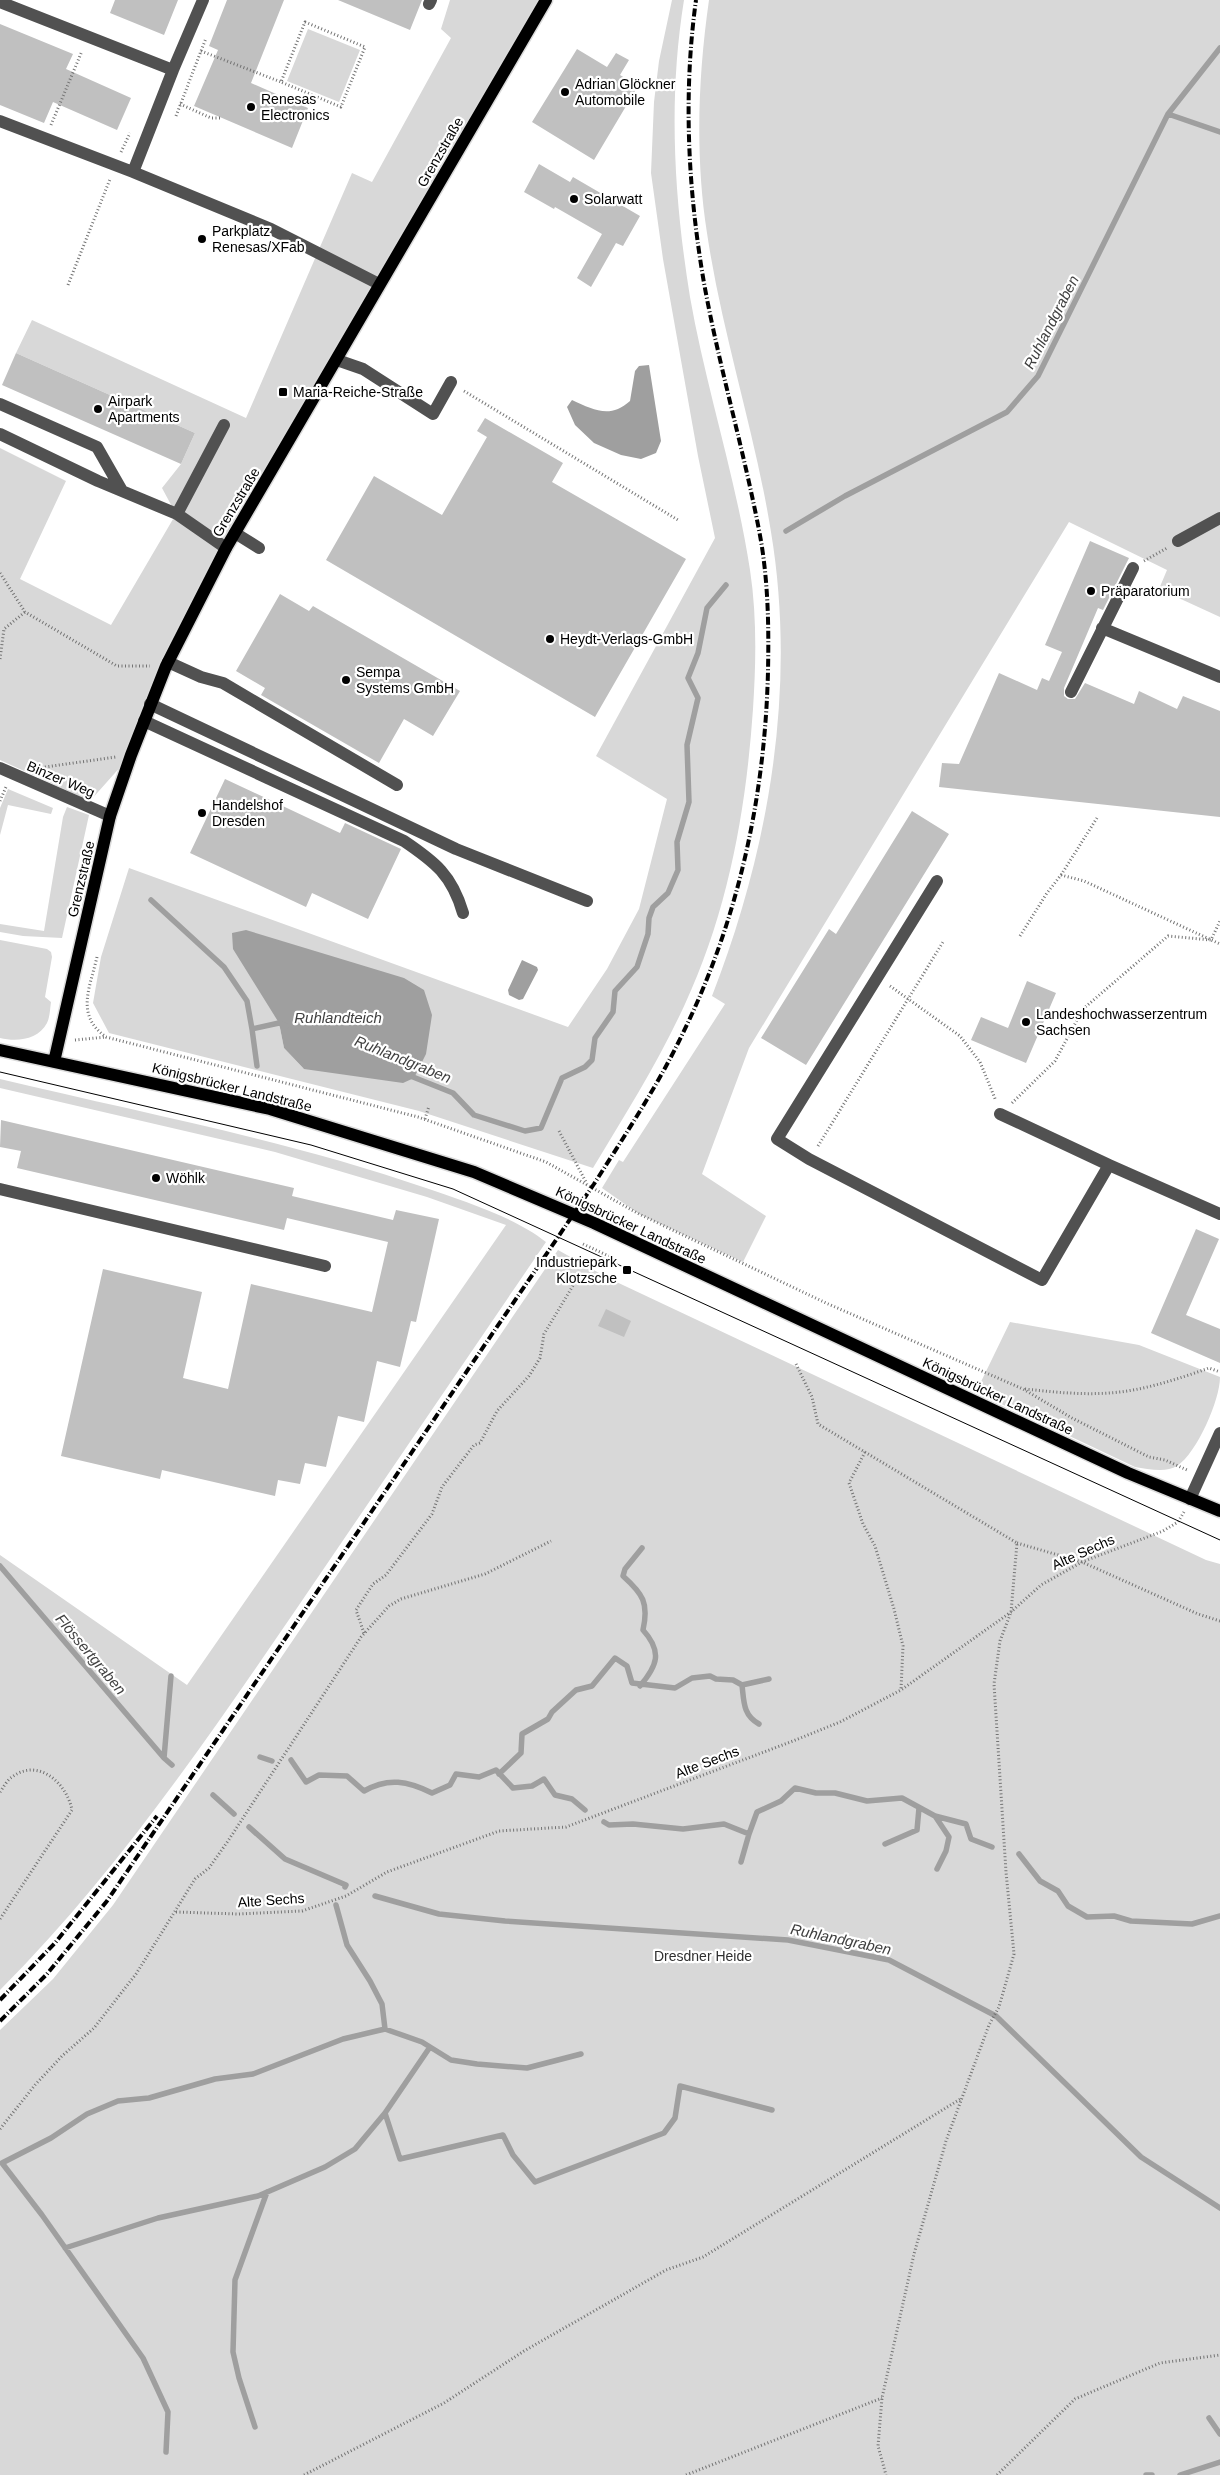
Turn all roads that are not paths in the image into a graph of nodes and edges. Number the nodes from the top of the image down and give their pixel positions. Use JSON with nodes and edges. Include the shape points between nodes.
{"nodes":[{"id":1,"x":203,"y":0,"type":"edge"},
{"id":2,"x":546,"y":0,"type":"edge"},
{"id":3,"x":0,"y":2,"type":"edge"},
{"id":4,"x":173,"y":70,"type":"junction"},
{"id":5,"x":0,"y":121,"type":"edge"},
{"id":6,"x":133,"y":172,"type":"junction"},
{"id":7,"x":379,"y":284,"type":"junction"},
{"id":8,"x":337,"y":360,"type":"junction"},
{"id":9,"x":450,"y":382,"type":"road end"},
{"id":10,"x":0,"y":404,"type":"edge"},
{"id":11,"x":224,"y":425,"type":"dead end"},
{"id":12,"x":0,"y":434,"type":"edge"},
{"id":13,"x":121,"y":489,"type":"junction"},
{"id":14,"x":176,"y":514,"type":"junction"},
{"id":15,"x":1220,"y":518,"type":"edge"},
{"id":16,"x":235,"y":533,"type":"junction"},
{"id":17,"x":1178,"y":541,"type":"road end"},
{"id":18,"x":226,"y":548,"type":"junction"},
{"id":19,"x":258,"y":548,"type":"dead end"},
{"id":20,"x":1133,"y":568,"type":"road end"},
{"id":21,"x":1102,"y":628,"type":"junction"},
{"id":22,"x":167,"y":664,"type":"junction"},
{"id":23,"x":1220,"y":677,"type":"edge"},
{"id":24,"x":1071,"y":692,"type":"dead end"},
{"id":25,"x":150,"y":704,"type":"junction"},
{"id":26,"x":144,"y":721,"type":"junction"},
{"id":27,"x":0,"y":768,"type":"edge"},
{"id":28,"x":397,"y":785,"type":"dead end"},
{"id":29,"x":110,"y":816,"type":"junction"},
{"id":30,"x":937,"y":881,"type":"dead end"},
{"id":31,"x":587,"y":901,"type":"dead end"},
{"id":32,"x":463,"y":913,"type":"dead end"},
{"id":33,"x":0,"y":1050,"type":"edge"},
{"id":34,"x":54,"y":1062,"type":"junction"},
{"id":35,"x":1000,"y":1114,"type":"road end"},
{"id":36,"x":1109,"y":1166,"type":"junction"},
{"id":37,"x":0,"y":1189,"type":"edge"},
{"id":38,"x":1220,"y":1214,"type":"edge"},
{"id":39,"x":325,"y":1266,"type":"dead end"},
{"id":40,"x":1220,"y":1433,"type":"edge"},
{"id":41,"x":1190,"y":1499,"type":"junction"},
{"id":42,"x":1220,"y":1511,"type":"edge"}],
"edges":[{"from":1,"to":4,"type":"street"},
{"from":2,"to":7,"type":"main road","name":"Grenzstraße"},
{"from":3,"to":4,"type":"street"},
{"from":4,"to":6,"type":"street"},
{"from":5,"to":6,"type":"street"},
{"from":6,"to":7,"type":"street","via":[[271,229]]},
{"from":7,"to":8,"type":"main road","name":"Grenzstraße"},
{"from":8,"to":9,"type":"street","via":[[363,369],[433,414]]},
{"from":8,"to":16,"type":"main road","name":"Grenzstraße"},
{"from":10,"to":13,"type":"street","via":[[97,447]]},
{"from":11,"to":14,"type":"street"},
{"from":12,"to":13,"type":"street"},
{"from":13,"to":14,"type":"street"},
{"from":14,"to":18,"type":"street"},
{"from":15,"to":17,"type":"street"},
{"from":16,"to":18,"type":"main road","name":"Grenzstraße"},
{"from":16,"to":19,"type":"street"},
{"from":18,"to":22,"type":"main road","name":"Grenzstraße"},
{"from":20,"to":21,"type":"street"},
{"from":21,"to":23,"type":"street"},
{"from":21,"to":24,"type":"street"},
{"from":22,"to":25,"type":"main road","name":"Grenzstraße"},
{"from":22,"to":28,"type":"street","via":[[223,683]]},
{"from":25,"to":26,"type":"main road","name":"Grenzstraße"},
{"from":25,"to":31,"type":"street","via":[[456,849]]},
{"from":26,"to":29,"type":"main road","name":"Grenzstraße"},
{"from":26,"to":32,"type":"street","via":[[404,841],[434,861],[457,890]]},
{"from":27,"to":29,"type":"street","name":"Binzer Weg"},
{"from":29,"to":34,"type":"main road","name":"Grenzstraße"},
{"from":30,"to":36,"type":"street","via":[[777,1140],[1042,1280]]},
{"from":33,"to":34,"type":"main road","name":"Königsbrücker Landstraße"},
{"from":34,"to":41,"type":"main road","name":"Königsbrücker Landstraße","via":[[270,1109],[474,1172],[594,1223]]},
{"from":35,"to":36,"type":"street"},
{"from":36,"to":38,"type":"street"},
{"from":37,"to":39,"type":"street"},
{"from":40,"to":41,"type":"street"},
{"from":41,"to":42,"type":"main road","name":"Königsbrücker Landstraße"}]}
